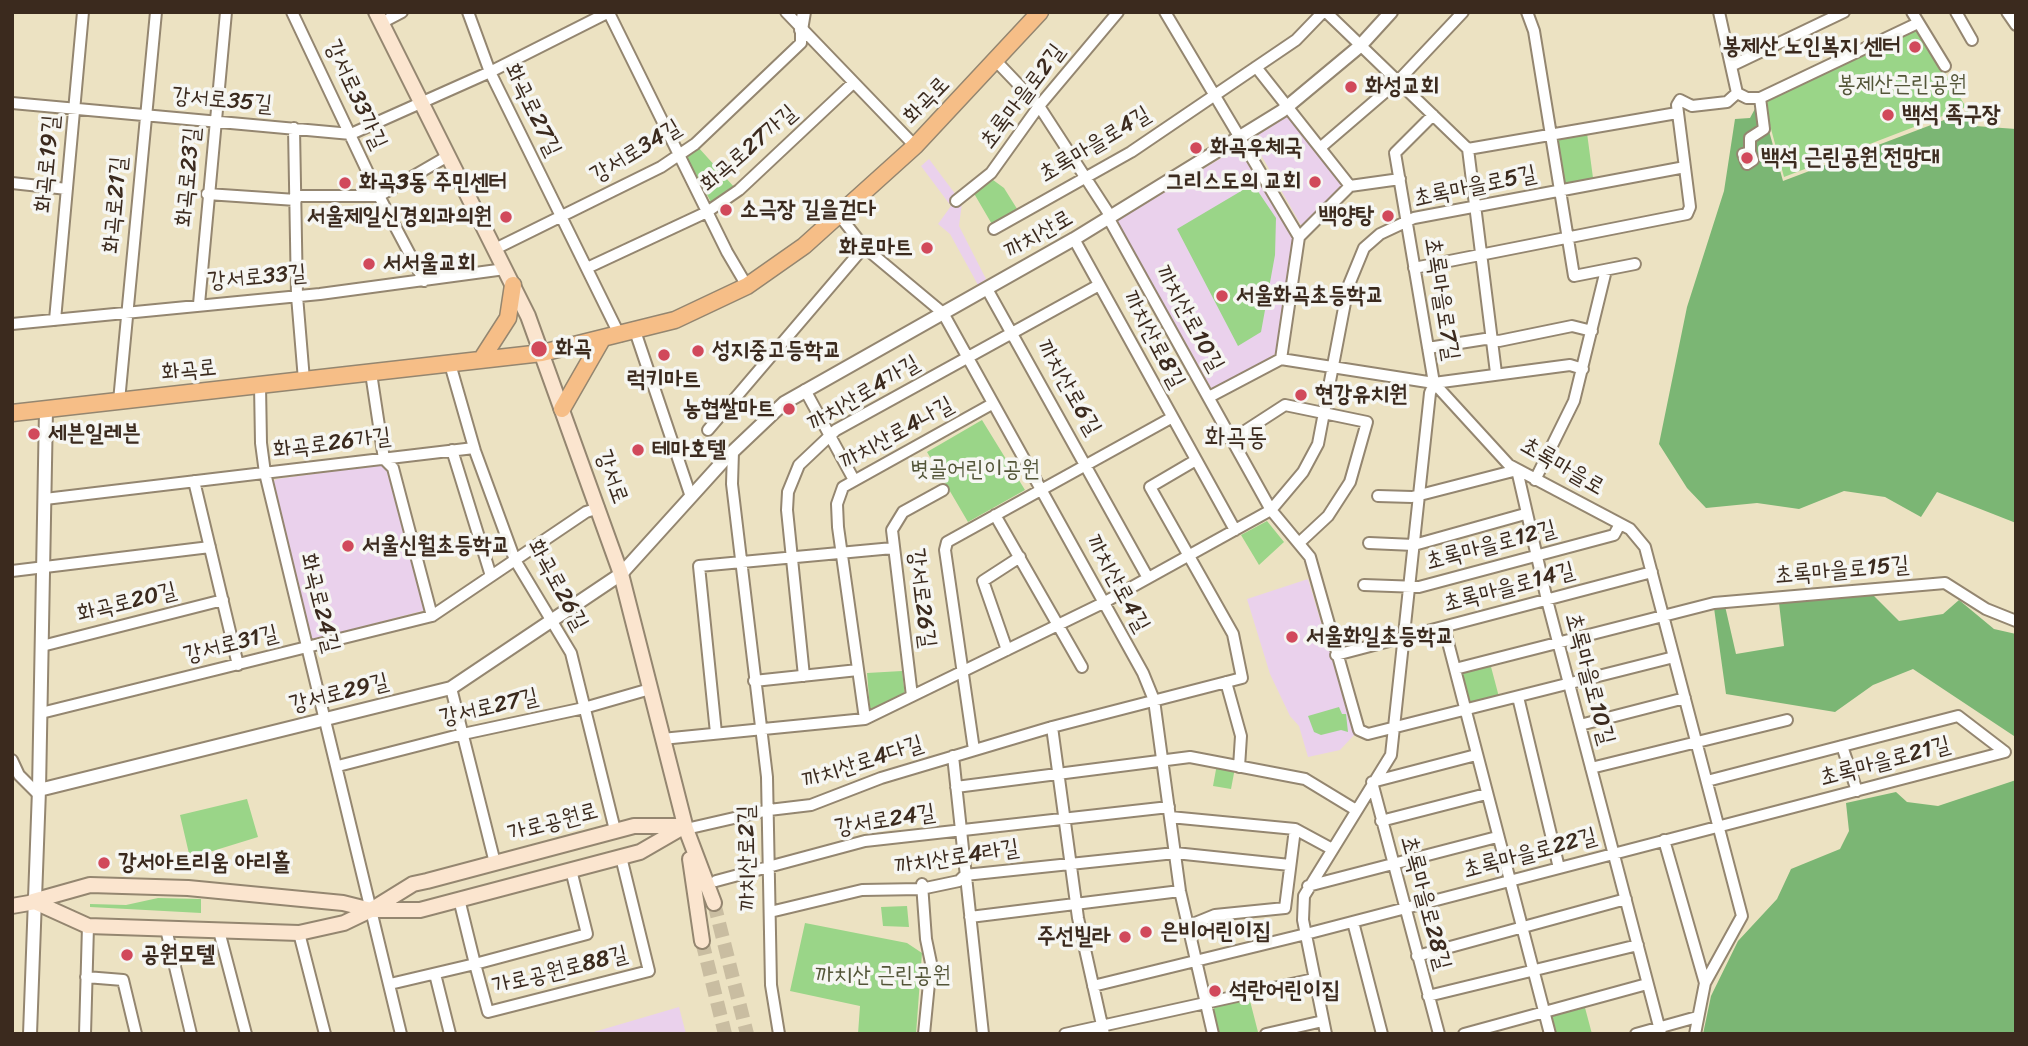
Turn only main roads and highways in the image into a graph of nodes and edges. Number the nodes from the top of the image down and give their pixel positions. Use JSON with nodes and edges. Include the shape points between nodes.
{"nodes":[{"id":1,"x":1040,"y":12,"type":"edge"},
{"id":2,"x":379,"y":17,"type":"edge"},
{"id":3,"x":513,"y":285,"type":"junction"},
{"id":4,"x":601,"y":341,"type":"junction"},
{"id":5,"x":542,"y":353,"type":"junction"},
{"id":6,"x":481,"y":360,"type":"junction"},
{"id":7,"x":562,"y":409,"type":"junction"},
{"id":8,"x":12,"y":413,"type":"edge"},
{"id":9,"x":685,"y":827,"type":"junction"},
{"id":10,"x":12,"y":896,"type":"edge"},
{"id":11,"x":35,"y":902,"type":"junction"},
{"id":12,"x":714,"y":903,"type":"tunnel mouth"},
{"id":13,"x":12,"y":906,"type":"edge"},
{"id":14,"x":371,"y":910,"type":"junction"},
{"id":15,"x":702,"y":942,"type":"tunnel mouth"}],
"edges":[{"from":1,"to":4,"type":"main road","name":"화곡로","via":[[915,146],[804,246],[747,286],[675,320]]},
{"from":2,"to":3,"type":"main road","name":"강서로"},
{"from":3,"to":5,"type":"main road","name":"강서로"},
{"from":3,"to":6,"type":"main road","via":[[508,318]]},
{"from":4,"to":5,"type":"main road","name":"화곡로"},
{"from":4,"to":7,"type":"main road"},
{"from":5,"to":6,"type":"main road","name":"화곡로"},
{"from":5,"to":7,"type":"main road","name":"강서로"},
{"from":6,"to":8,"type":"main road","name":"화곡로"},
{"from":7,"to":9,"type":"main road","name":"강서로","via":[[621,574]]},
{"from":9,"to":12,"type":"main road","name":"강서로"},
{"from":9,"to":14,"type":"main road","name":"가로공원로","via":[[640,852],[459,900],[420,910]]},
{"from":9,"to":14,"type":"main road","name":"가로공원로","via":[[634,826],[413,884]]},
{"from":9,"to":15,"type":"main road","name":"강서로"},
{"from":10,"to":11,"type":"main road","name":"가로공원로"},
{"from":11,"to":13,"type":"main road","name":"가로공원로"},
{"from":11,"to":14,"type":"main road","name":"가로공원로","via":[[90,885],[188,888],[343,903]]},
{"from":11,"to":14,"type":"main road","name":"가로공원로","via":[[89,926],[299,933],[344,923]]}]}
